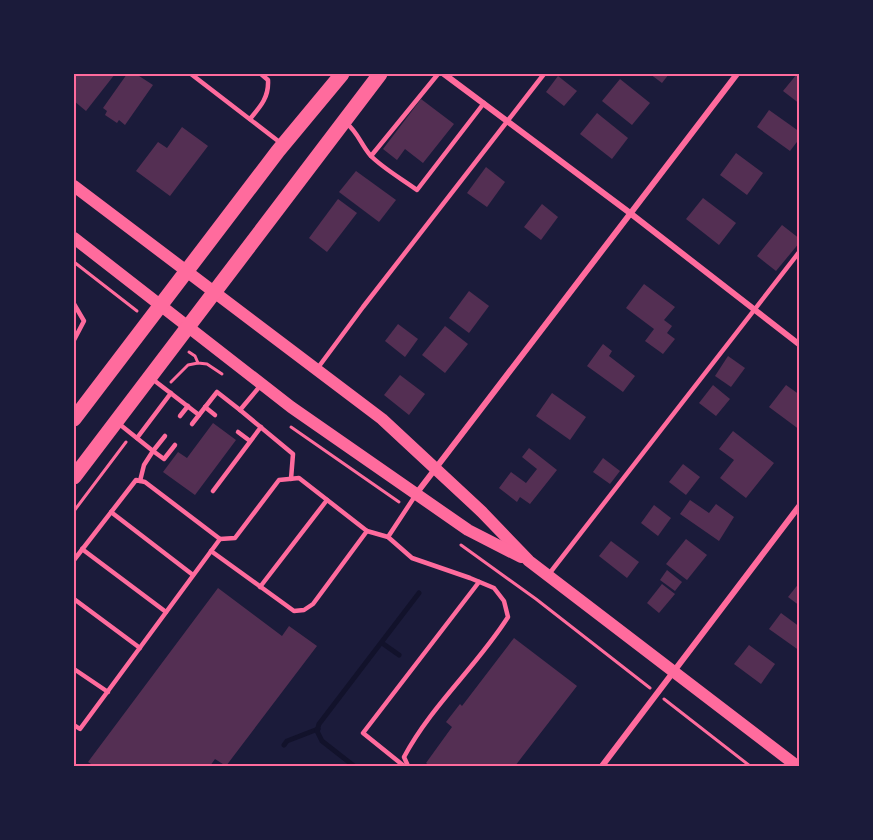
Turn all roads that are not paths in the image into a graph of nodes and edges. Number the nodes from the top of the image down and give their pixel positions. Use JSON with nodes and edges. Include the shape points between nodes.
{"nodes":[{"id":1,"x":191,"y":74,"type":"edge"},
{"id":2,"x":261,"y":74,"type":"edge"},
{"id":3,"x":342,"y":74,"type":"edge"},
{"id":4,"x":380,"y":74,"type":"edge"},
{"id":5,"x":438,"y":74,"type":"edge"},
{"id":6,"x":444,"y":74,"type":"edge"},
{"id":7,"x":544,"y":74,"type":"edge"},
{"id":8,"x":737,"y":74,"type":"edge"},
{"id":9,"x":484,"y":103,"type":"junction"},
{"id":10,"x":250,"y":119,"type":"junction"},
{"id":11,"x":344,"y":121,"type":"junction"},
{"id":12,"x":507,"y":121,"type":"junction"},
{"id":13,"x":283,"y":145,"type":"junction"},
{"id":14,"x":371,"y":156,"type":"junction"},
{"id":15,"x":74,"y":186,"type":"edge"},
{"id":16,"x":630,"y":213,"type":"junction"},
{"id":17,"x":74,"y":238,"type":"edge"},
{"id":18,"x":800,"y":251,"type":"edge"},
{"id":19,"x":185,"y":272,"type":"junction"},
{"id":20,"x":213,"y":293,"type":"junction"},
{"id":21,"x":74,"y":304,"type":"edge"},
{"id":22,"x":160,"y":306,"type":"junction"},
{"id":23,"x":753,"y":310,"type":"junction"},
{"id":24,"x":187,"y":327,"type":"junction"},
{"id":25,"x":74,"y":340,"type":"edge"},
{"id":26,"x":800,"y":345,"type":"edge"},
{"id":27,"x":316,"y":370,"type":"junction"},
{"id":28,"x":149,"y":377,"type":"junction"},
{"id":29,"x":262,"y":383,"type":"junction"},
{"id":30,"x":171,"y":393,"type":"junction"},
{"id":31,"x":188,"y":406,"type":"junction"},
{"id":32,"x":205,"y":407,"type":"junction"},
{"id":33,"x":240,"y":410,"type":"junction"},
{"id":34,"x":199,"y":415,"type":"junction"},
{"id":35,"x":215,"y":415,"type":"dead end"},
{"id":36,"x":180,"y":416,"type":"dead end"},
{"id":37,"x":74,"y":419,"type":"edge"},
{"id":38,"x":116,"y":421,"type":"junction"},
{"id":39,"x":192,"y":424,"type":"dead end"},
{"id":40,"x":261,"y":427,"type":"junction"},
{"id":41,"x":238,"y":432,"type":"dead end"},
{"id":42,"x":165,"y":436,"type":"dead end"},
{"id":43,"x":137,"y":438,"type":"junction"},
{"id":44,"x":250,"y":441,"type":"junction"},
{"id":45,"x":176,"y":445,"type":"dead end"},
{"id":46,"x":153,"y":452,"type":"junction"},
{"id":47,"x":435,"y":469,"type":"junction"},
{"id":48,"x":74,"y":477,"type":"edge"},
{"id":49,"x":291,"y":479,"type":"junction"},
{"id":50,"x":140,"y":481,"type":"junction"},
{"id":51,"x":213,"y":491,"type":"dead end"},
{"id":52,"x":416,"y":494,"type":"junction"},
{"id":53,"x":327,"y":500,"type":"junction"},
{"id":54,"x":800,"y":505,"type":"edge"},
{"id":55,"x":111,"y":512,"type":"junction"},
{"id":56,"x":367,"y":531,"type":"junction"},
{"id":57,"x":388,"y":537,"type":"junction"},
{"id":58,"x":220,"y":539,"type":"junction"},
{"id":59,"x":82,"y":549,"type":"junction"},
{"id":60,"x":211,"y":551,"type":"junction"},
{"id":61,"x":74,"y":560,"type":"edge"},
{"id":62,"x":529,"y":561,"type":"junction"},
{"id":63,"x":193,"y":575,"type":"junction"},
{"id":64,"x":548,"y":576,"type":"junction"},
{"id":65,"x":479,"y":582,"type":"junction"},
{"id":66,"x":260,"y":587,"type":"junction"},
{"id":67,"x":74,"y":599,"type":"edge"},
{"id":68,"x":166,"y":612,"type":"junction"},
{"id":69,"x":140,"y":648,"type":"junction"},
{"id":70,"x":74,"y":669,"type":"edge"},
{"id":71,"x":674,"y":671,"type":"junction"},
{"id":72,"x":108,"y":692,"type":"junction"},
{"id":73,"x":74,"y":725,"type":"edge"},
{"id":74,"x":797,"y":763,"type":"edge"},
{"id":75,"x":406,"y":766,"type":"edge"},
{"id":76,"x":602,"y":766,"type":"edge"}],
"edges":[{"from":1,"to":10,"type":"lane"},
{"from":2,"to":10,"type":"lane","via":[[268,80],[269,91]]},
{"from":3,"to":13,"type":"main road"},
{"from":4,"to":11,"type":"main road"},
{"from":5,"to":14,"type":"lane"},
{"from":6,"to":9,"type":"street"},
{"from":7,"to":12,"type":"lane"},
{"from":8,"to":16,"type":"street"},
{"from":9,"to":12,"type":"street"},
{"from":9,"to":14,"type":"lane","via":[[417,190]]},
{"from":10,"to":13,"type":"lane"},
{"from":11,"to":14,"type":"lane","via":[[355,130]]},
{"from":11,"to":20,"type":"main road"},
{"from":12,"to":16,"type":"street"},
{"from":12,"to":27,"type":"lane"},
{"from":13,"to":19,"type":"main road"},
{"from":15,"to":19,"type":"main road"},
{"from":16,"to":23,"type":"street"},
{"from":16,"to":47,"type":"street"},
{"from":17,"to":22,"type":"main road"},
{"from":18,"to":23,"type":"lane"},
{"from":19,"to":20,"type":"main road"},
{"from":19,"to":22,"type":"main road"},
{"from":20,"to":24,"type":"main road"},
{"from":20,"to":27,"type":"main road"},
{"from":21,"to":25,"type":"lane","via":[[84,321]]},
{"from":22,"to":24,"type":"main road"},
{"from":22,"to":37,"type":"main road"},
{"from":23,"to":26,"type":"street"},
{"from":23,"to":64,"type":"lane"},
{"from":24,"to":28,"type":"main road"},
{"from":24,"to":29,"type":"main road"},
{"from":27,"to":47,"type":"main road","via":[[382,419]]},
{"from":28,"to":30,"type":"lane"},
{"from":28,"to":38,"type":"main road"},
{"from":29,"to":33,"type":"lane"},
{"from":29,"to":52,"type":"main road"},
{"from":30,"to":31,"type":"lane"},
{"from":30,"to":43,"type":"lane"},
{"from":31,"to":34,"type":"lane"},
{"from":31,"to":36,"type":"lane"},
{"from":32,"to":33,"type":"lane","via":[[217,392]]},
{"from":32,"to":34,"type":"lane"},
{"from":32,"to":35,"type":"lane"},
{"from":33,"to":40,"type":"lane"},
{"from":34,"to":39,"type":"lane"},
{"from":38,"to":43,"type":"lane"},
{"from":38,"to":48,"type":"main road"},
{"from":40,"to":44,"type":"lane"},
{"from":40,"to":49,"type":"lane","via":[[293,454]]},
{"from":41,"to":44,"type":"lane"},
{"from":42,"to":46,"type":"lane"},
{"from":43,"to":46,"type":"lane"},
{"from":44,"to":51,"type":"lane"},
{"from":45,"to":46,"type":"lane","via":[[164,459]]},
{"from":46,"to":50,"type":"lane"},
{"from":47,"to":52,"type":"street"},
{"from":47,"to":62,"type":"main road"},
{"from":49,"to":53,"type":"lane","via":[[299,478]]},
{"from":49,"to":58,"type":"lane","via":[[279,480],[235,538]]},
{"from":50,"to":55,"type":"lane","via":[[136,480]]},
{"from":50,"to":58,"type":"lane"},
{"from":52,"to":57,"type":"lane"},
{"from":52,"to":62,"type":"main road","via":[[468,530]]},
{"from":53,"to":56,"type":"lane"},
{"from":53,"to":66,"type":"lane"},
{"from":54,"to":71,"type":"street"},
{"from":55,"to":59,"type":"lane"},
{"from":55,"to":63,"type":"lane"},
{"from":56,"to":57,"type":"lane"},
{"from":56,"to":66,"type":"lane","via":[[313,604],[304,610],[294,611]]},
{"from":57,"to":65,"type":"lane","via":[[412,558]]},
{"from":58,"to":60,"type":"lane"},
{"from":59,"to":61,"type":"lane"},
{"from":59,"to":68,"type":"lane"},
{"from":60,"to":63,"type":"lane"},
{"from":60,"to":66,"type":"lane"},
{"from":62,"to":64,"type":"main road"},
{"from":63,"to":68,"type":"lane"},
{"from":64,"to":71,"type":"main road"},
{"from":65,"to":75,"type":"lane","via":[[494,588],[504,601],[508,617],[416,734],[404,757]]},
{"from":65,"to":75,"type":"lane","via":[[363,733]]},
{"from":67,"to":69,"type":"lane"},
{"from":68,"to":69,"type":"lane"},
{"from":69,"to":72,"type":"lane"},
{"from":70,"to":72,"type":"lane"},
{"from":71,"to":74,"type":"main road"},
{"from":71,"to":76,"type":"street"},
{"from":72,"to":73,"type":"lane","via":[[80,729]]}]}
